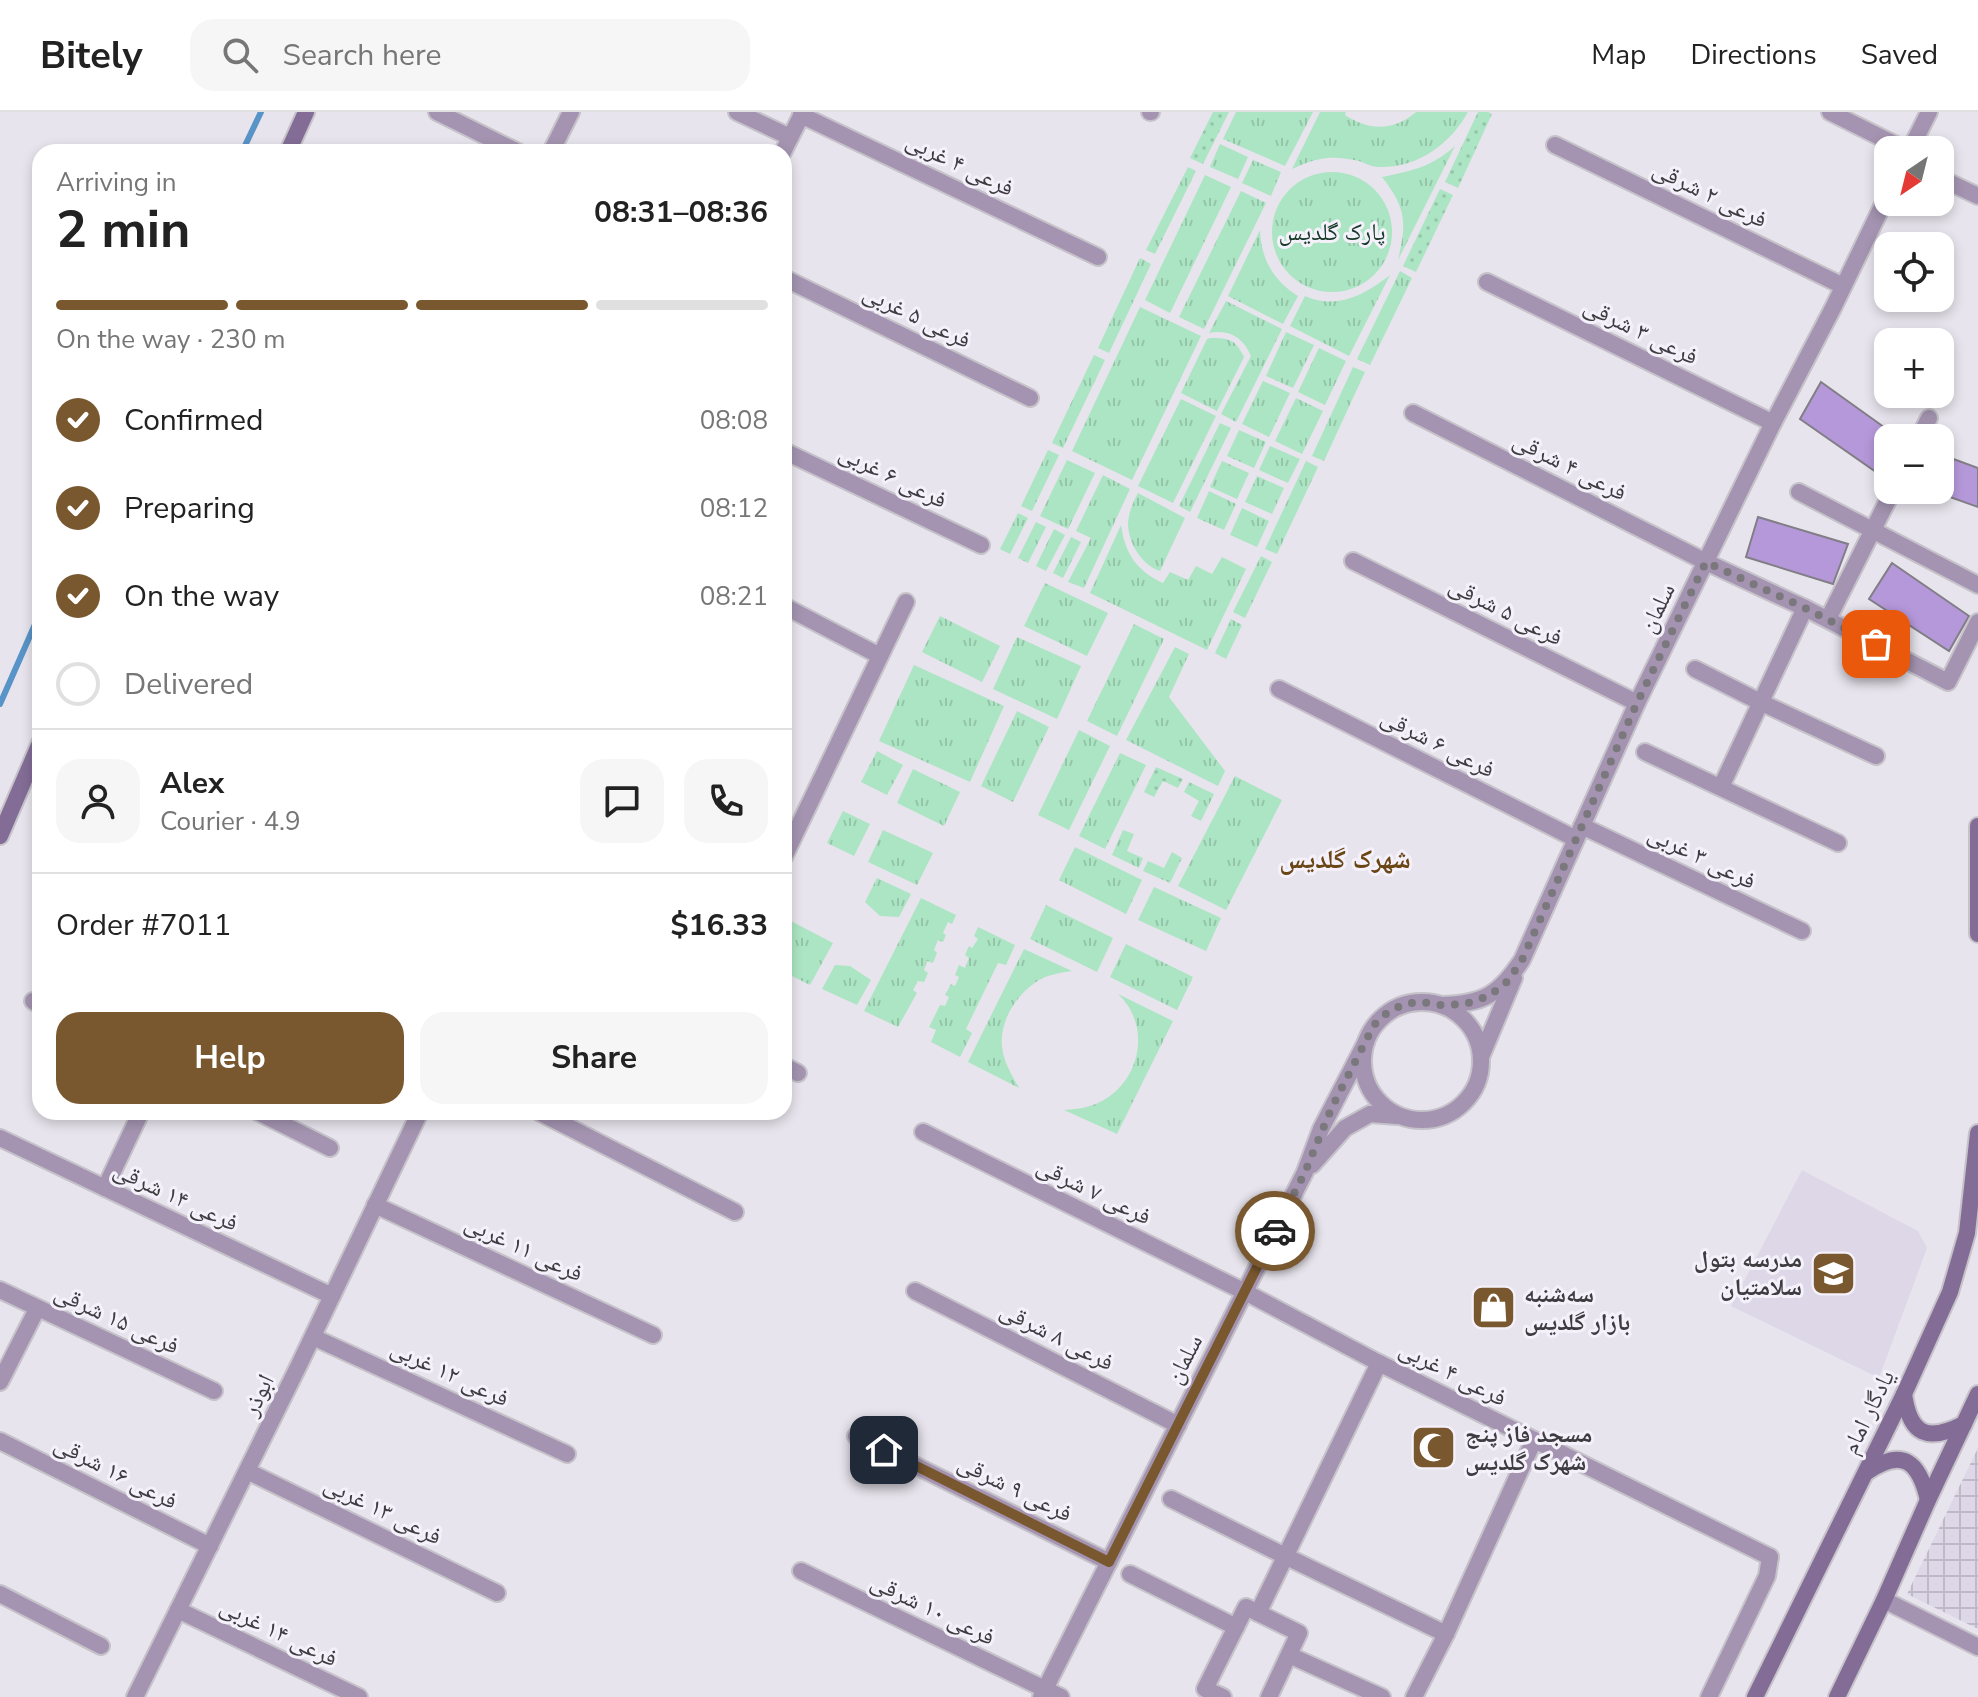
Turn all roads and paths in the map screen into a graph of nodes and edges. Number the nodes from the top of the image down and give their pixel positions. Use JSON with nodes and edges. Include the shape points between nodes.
{"nodes":[{"id":1,"x":306,"y":112,"type":"edge"},
{"id":2,"x":437,"y":112,"type":"edge"},
{"id":3,"x":571,"y":112,"type":"edge"},
{"id":4,"x":737,"y":112,"type":"edge"},
{"id":5,"x":1830,"y":112,"type":"edge"},
{"id":6,"x":1929,"y":112,"type":"edge"},
{"id":7,"x":802,"y":113,"type":"edge"},
{"id":8,"x":1879,"y":136,"type":"edge"},
{"id":9,"x":1916,"y":136,"type":"edge"},
{"id":10,"x":292,"y":144,"type":"edge"},
{"id":11,"x":502,"y":144,"type":"edge"},
{"id":12,"x":555,"y":144,"type":"edge"},
{"id":13,"x":787,"y":144,"type":"edge"},
{"id":14,"x":1555,"y":145,"type":"dead end"},
{"id":15,"x":1954,"y":185,"type":"edge"},
{"id":16,"x":1978,"y":196,"type":"edge"},
{"id":17,"x":1877,"y":216,"type":"edge"},
{"id":18,"x":1098,"y":257,"type":"dead end"},
{"id":19,"x":792,"y":282,"type":"edge"},
{"id":20,"x":1487,"y":282,"type":"dead end"},
{"id":21,"x":1843,"y":286,"type":"junction"},
{"id":22,"x":1030,"y":398,"type":"dead end"},
{"id":23,"x":1413,"y":413,"type":"dead end"},
{"id":24,"x":1929,"y":418,"type":"dead end"},
{"id":25,"x":1773,"y":423,"type":"junction"},
{"id":26,"x":1926,"y":424,"type":"edge"},
{"id":27,"x":792,"y":455,"type":"edge"},
{"id":28,"x":1799,"y":492,"type":"dead end"},
{"id":29,"x":1886,"y":504,"type":"edge"},
{"id":30,"x":1872,"y":531,"type":"junction"},
{"id":31,"x":981,"y":545,"type":"dead end"},
{"id":32,"x":1353,"y":561,"type":"dead end"},
{"id":33,"x":1706,"y":562,"type":"junction"},
{"id":34,"x":1978,"y":585,"type":"edge"},
{"id":35,"x":906,"y":602,"type":"dead end"},
{"id":36,"x":1805,"y":608,"type":"junction"},
{"id":37,"x":792,"y":610,"type":"edge"},
{"id":38,"x":1828,"y":619,"type":"junction"},
{"id":39,"x":1978,"y":622,"type":"edge"},
{"id":40,"x":880,"y":656,"type":"junction"},
{"id":41,"x":1695,"y":669,"type":"dead end"},
{"id":42,"x":1279,"y":689,"type":"dead end"},
{"id":43,"x":1760,"y":702,"type":"junction"},
{"id":44,"x":1637,"y":703,"type":"junction"},
{"id":45,"x":1645,"y":752,"type":"dead end"},
{"id":46,"x":1876,"y":756,"type":"dead end"},
{"id":47,"x":32,"y":762,"type":"edge"},
{"id":48,"x":1721,"y":787,"type":"junction"},
{"id":49,"x":1978,"y":826,"type":"edge"},
{"id":50,"x":1579,"y":832,"type":"junction"},
{"id":51,"x":0,"y":836,"type":"edge"},
{"id":52,"x":792,"y":840,"type":"edge"},
{"id":53,"x":1838,"y":843,"type":"dead end"},
{"id":54,"x":1802,"y":931,"type":"dead end"},
{"id":55,"x":1978,"y":934,"type":"edge"},
{"id":56,"x":1522,"y":960,"type":"junction"},
{"id":57,"x":1441,"y":1005,"type":"junction"},
{"id":58,"x":1366,"y":1042,"type":"junction"},
{"id":59,"x":1481,"y":1057,"type":"junction"},
{"id":60,"x":1403,"y":1117,"type":"junction"},
{"id":61,"x":137,"y":1120,"type":"edge"},
{"id":62,"x":274,"y":1120,"type":"edge"},
{"id":63,"x":416,"y":1120,"type":"edge"},
{"id":64,"x":555,"y":1120,"type":"edge"},
{"id":65,"x":923,"y":1132,"type":"dead end"},
{"id":66,"x":1978,"y":1133,"type":"edge"},
{"id":67,"x":0,"y":1138,"type":"edge"},
{"id":68,"x":330,"y":1148,"type":"dead end"},
{"id":69,"x":1305,"y":1172,"type":"junction"},
{"id":70,"x":105,"y":1188,"type":"junction"},
{"id":71,"x":375,"y":1205,"type":"junction"},
{"id":72,"x":735,"y":1212,"type":"dead end"},
{"id":73,"x":0,"y":1290,"type":"edge"},
{"id":74,"x":915,"y":1291,"type":"dead end"},
{"id":75,"x":1245,"y":1292,"type":"junction"},
{"id":76,"x":332,"y":1296,"type":"junction"},
{"id":77,"x":37,"y":1309,"type":"junction"},
{"id":78,"x":653,"y":1335,"type":"dead end"},
{"id":79,"x":313,"y":1337,"type":"junction"},
{"id":80,"x":1379,"y":1363,"type":"junction"},
{"id":81,"x":0,"y":1382,"type":"edge"},
{"id":82,"x":214,"y":1391,"type":"dead end"},
{"id":83,"x":1904,"y":1394,"type":"junction"},
{"id":84,"x":1978,"y":1394,"type":"edge"},
{"id":85,"x":1964,"y":1424,"type":"junction"},
{"id":86,"x":1178,"y":1425,"type":"junction"},
{"id":87,"x":856,"y":1436,"type":"dead end"},
{"id":88,"x":1534,"y":1440,"type":"junction"},
{"id":89,"x":0,"y":1441,"type":"edge"},
{"id":90,"x":567,"y":1454,"type":"dead end"},
{"id":91,"x":247,"y":1471,"type":"junction"},
{"id":92,"x":1865,"y":1472,"type":"junction"},
{"id":93,"x":1171,"y":1499,"type":"dead end"},
{"id":94,"x":1928,"y":1500,"type":"junction"},
{"id":95,"x":210,"y":1546,"type":"junction"},
{"id":96,"x":1285,"y":1556,"type":"junction"},
{"id":97,"x":1109,"y":1562,"type":"junction"},
{"id":98,"x":801,"y":1571,"type":"dead end"},
{"id":99,"x":1130,"y":1574,"type":"dead end"},
{"id":100,"x":497,"y":1593,"type":"dead end"},
{"id":101,"x":0,"y":1594,"type":"edge"},
{"id":102,"x":1884,"y":1600,"type":"junction"},
{"id":103,"x":178,"y":1610,"type":"junction"},
{"id":104,"x":1258,"y":1613,"type":"junction"},
{"id":105,"x":1236,"y":1627,"type":"junction"},
{"id":106,"x":1446,"y":1634,"type":"junction"},
{"id":107,"x":101,"y":1646,"type":"dead end"},
{"id":108,"x":1978,"y":1647,"type":"edge"},
{"id":109,"x":1289,"y":1655,"type":"junction"},
{"id":110,"x":1043,"y":1694,"type":"edge"},
{"id":111,"x":135,"y":1697,"type":"edge"},
{"id":112,"x":359,"y":1697,"type":"edge"},
{"id":113,"x":1061,"y":1697,"type":"edge"},
{"id":114,"x":1222,"y":1697,"type":"edge"},
{"id":115,"x":1269,"y":1697,"type":"edge"},
{"id":116,"x":1382,"y":1697,"type":"edge"},
{"id":117,"x":1414,"y":1697,"type":"edge"},
{"id":118,"x":1709,"y":1697,"type":"edge"},
{"id":119,"x":1755,"y":1697,"type":"edge"},
{"id":120,"x":1837,"y":1697,"type":"edge"}],
"edges":[{"from":1,"to":10,"type":"main road"},
{"from":2,"to":11,"type":"street"},
{"from":3,"to":12,"type":"street"},
{"from":4,"to":13,"type":"street"},
{"from":5,"to":8,"type":"street"},
{"from":6,"to":9,"type":"street"},
{"from":7,"to":13,"type":"street"},
{"from":7,"to":18,"type":"street","name":"فرعی ۴ غربی"},
{"from":14,"to":21,"type":"street","name":"فرعی ۲ شرقی"},
{"from":15,"to":16,"type":"street"},
{"from":17,"to":21,"type":"street","name":"سلمان"},
{"from":19,"to":22,"type":"street","name":"فرعی ۵ غربی"},
{"from":20,"to":25,"type":"street","name":"فرعی ۳ شرقی"},
{"from":21,"to":25,"type":"street","name":"سلمان"},
{"from":23,"to":33,"type":"street","name":"فرعی ۴ شرقی"},
{"from":24,"to":26,"type":"street"},
{"from":25,"to":33,"type":"street","name":"سلمان"},
{"from":27,"to":31,"type":"street","name":"فرعی ۶ غربی"},
{"from":28,"to":30,"type":"street"},
{"from":29,"to":30,"type":"street"},
{"from":30,"to":34,"type":"street"},
{"from":30,"to":38,"type":"street"},
{"from":32,"to":44,"type":"street","name":"فرعی ۵ شرقی"},
{"from":33,"to":36,"type":"street","name":"فرعی ۴ شرقی"},
{"from":33,"to":44,"type":"street","name":"سلمان"},
{"from":35,"to":40,"type":"street"},
{"from":36,"to":38,"type":"street","name":"فرعی ۴ شرقی"},
{"from":36,"to":43,"type":"street"},
{"from":37,"to":40,"type":"street"},
{"from":38,"to":39,"type":"street","name":"فرعی ۴ شرقی","via":[[1948,682]]},
{"from":40,"to":52,"type":"street"},
{"from":41,"to":43,"type":"street"},
{"from":42,"to":50,"type":"street","name":"فرعی ۶ شرقی"},
{"from":43,"to":46,"type":"street"},
{"from":43,"to":48,"type":"street"},
{"from":44,"to":50,"type":"street","name":"سلمان"},
{"from":45,"to":48,"type":"street"},
{"from":47,"to":51,"type":"main road"},
{"from":48,"to":53,"type":"street"},
{"from":49,"to":55,"type":"main road"},
{"from":50,"to":54,"type":"street","name":"فرعی ۳ غربی"},
{"from":50,"to":56,"type":"street","name":"سلمان"},
{"from":56,"to":57,"type":"street","name":"سلمان","via":[[1489,996]]},
{"from":56,"to":59,"type":"street"},
{"from":57,"to":58,"type":"street","via":[[1404,1004],[1374,1025]]},
{"from":57,"to":59,"type":"street","via":[[1469,1025]]},
{"from":58,"to":60,"type":"street","via":[[1362,1060],[1373,1095]]},
{"from":58,"to":69,"type":"street","name":"سلمان"},
{"from":59,"to":60,"type":"street","via":[[1471,1094],[1458,1108],[1441,1117]]},
{"from":60,"to":69,"type":"street","via":[[1370,1114],[1345,1128]]},
{"from":61,"to":70,"type":"street"},
{"from":62,"to":68,"type":"street"},
{"from":63,"to":71,"type":"street","name":"ابوذر"},
{"from":64,"to":72,"type":"street"},
{"from":65,"to":75,"type":"street","name":"فرعی ۷ شرقی"},
{"from":66,"to":83,"type":"main road","name":"یادگار امام","via":[[1967,1233],[1950,1292]]},
{"from":67,"to":70,"type":"street","name":"فرعی ۱۴ شرقی"},
{"from":69,"to":75,"type":"street","name":"سلمان"},
{"from":70,"to":76,"type":"street","name":"فرعی ۱۴ شرقی"},
{"from":71,"to":76,"type":"street","name":"ابوذر"},
{"from":71,"to":78,"type":"street","name":"فرعی ۱۱ غربی"},
{"from":73,"to":77,"type":"street","name":"فرعی ۱۵ شرقی"},
{"from":74,"to":86,"type":"street","name":"فرعی ۸ شرقی"},
{"from":75,"to":80,"type":"street","name":"فرعی ۴ غربی"},
{"from":75,"to":86,"type":"street","name":"سلمان"},
{"from":76,"to":79,"type":"street","name":"ابوذر"},
{"from":77,"to":81,"type":"street"},
{"from":77,"to":82,"type":"street","name":"فرعی ۱۵ شرقی"},
{"from":79,"to":90,"type":"street","name":"فرعی ۱۲ غربی"},
{"from":79,"to":91,"type":"street","name":"ابوذر"},
{"from":80,"to":88,"type":"street","name":"فرعی ۴ غربی"},
{"from":80,"to":96,"type":"street"},
{"from":83,"to":85,"type":"main road","via":[[1907,1412],[1924,1433],[1938,1435]]},
{"from":83,"to":92,"type":"main road","name":"یادگار امام"},
{"from":84,"to":85,"type":"main road"},
{"from":85,"to":94,"type":"main road"},
{"from":86,"to":97,"type":"street","name":"سلمان"},
{"from":87,"to":97,"type":"street","name":"فرعی ۹ شرقی"},
{"from":88,"to":106,"type":"street"},
{"from":88,"to":118,"type":"street","name":"فرعی ۴ غربی","via":[[1770,1557],[1767,1576]]},
{"from":89,"to":95,"type":"street","name":"فرعی ۱۶ شرقی"},
{"from":91,"to":95,"type":"street","name":"ابوذر"},
{"from":91,"to":100,"type":"street","name":"فرعی ۱۳ غربی"},
{"from":92,"to":94,"type":"main road","via":[[1882,1461],[1910,1463]]},
{"from":92,"to":119,"type":"main road","name":"یادگار امام"},
{"from":93,"to":96,"type":"street"},
{"from":94,"to":102,"type":"main road"},
{"from":95,"to":103,"type":"street","name":"ابوذر"},
{"from":96,"to":104,"type":"street"},
{"from":96,"to":106,"type":"street"},
{"from":97,"to":110,"type":"street","name":"سلمان"},
{"from":98,"to":110,"type":"street","name":"فرعی ۱۰ شرقی"},
{"from":99,"to":105,"type":"street"},
{"from":101,"to":107,"type":"street"},
{"from":102,"to":108,"type":"street"},
{"from":102,"to":120,"type":"main road"},
{"from":103,"to":111,"type":"street","name":"ابوذر"},
{"from":103,"to":112,"type":"street","name":"فرعی ۱۴ غربی"},
{"from":104,"to":105,"type":"street","via":[[1246,1607]]},
{"from":104,"to":109,"type":"street","via":[[1299,1633]]},
{"from":105,"to":114,"type":"street","via":[[1205,1689]]},
{"from":106,"to":117,"type":"street"},
{"from":109,"to":115,"type":"street"},
{"from":109,"to":116,"type":"street"},
{"from":110,"to":113,"type":"street"}]}
